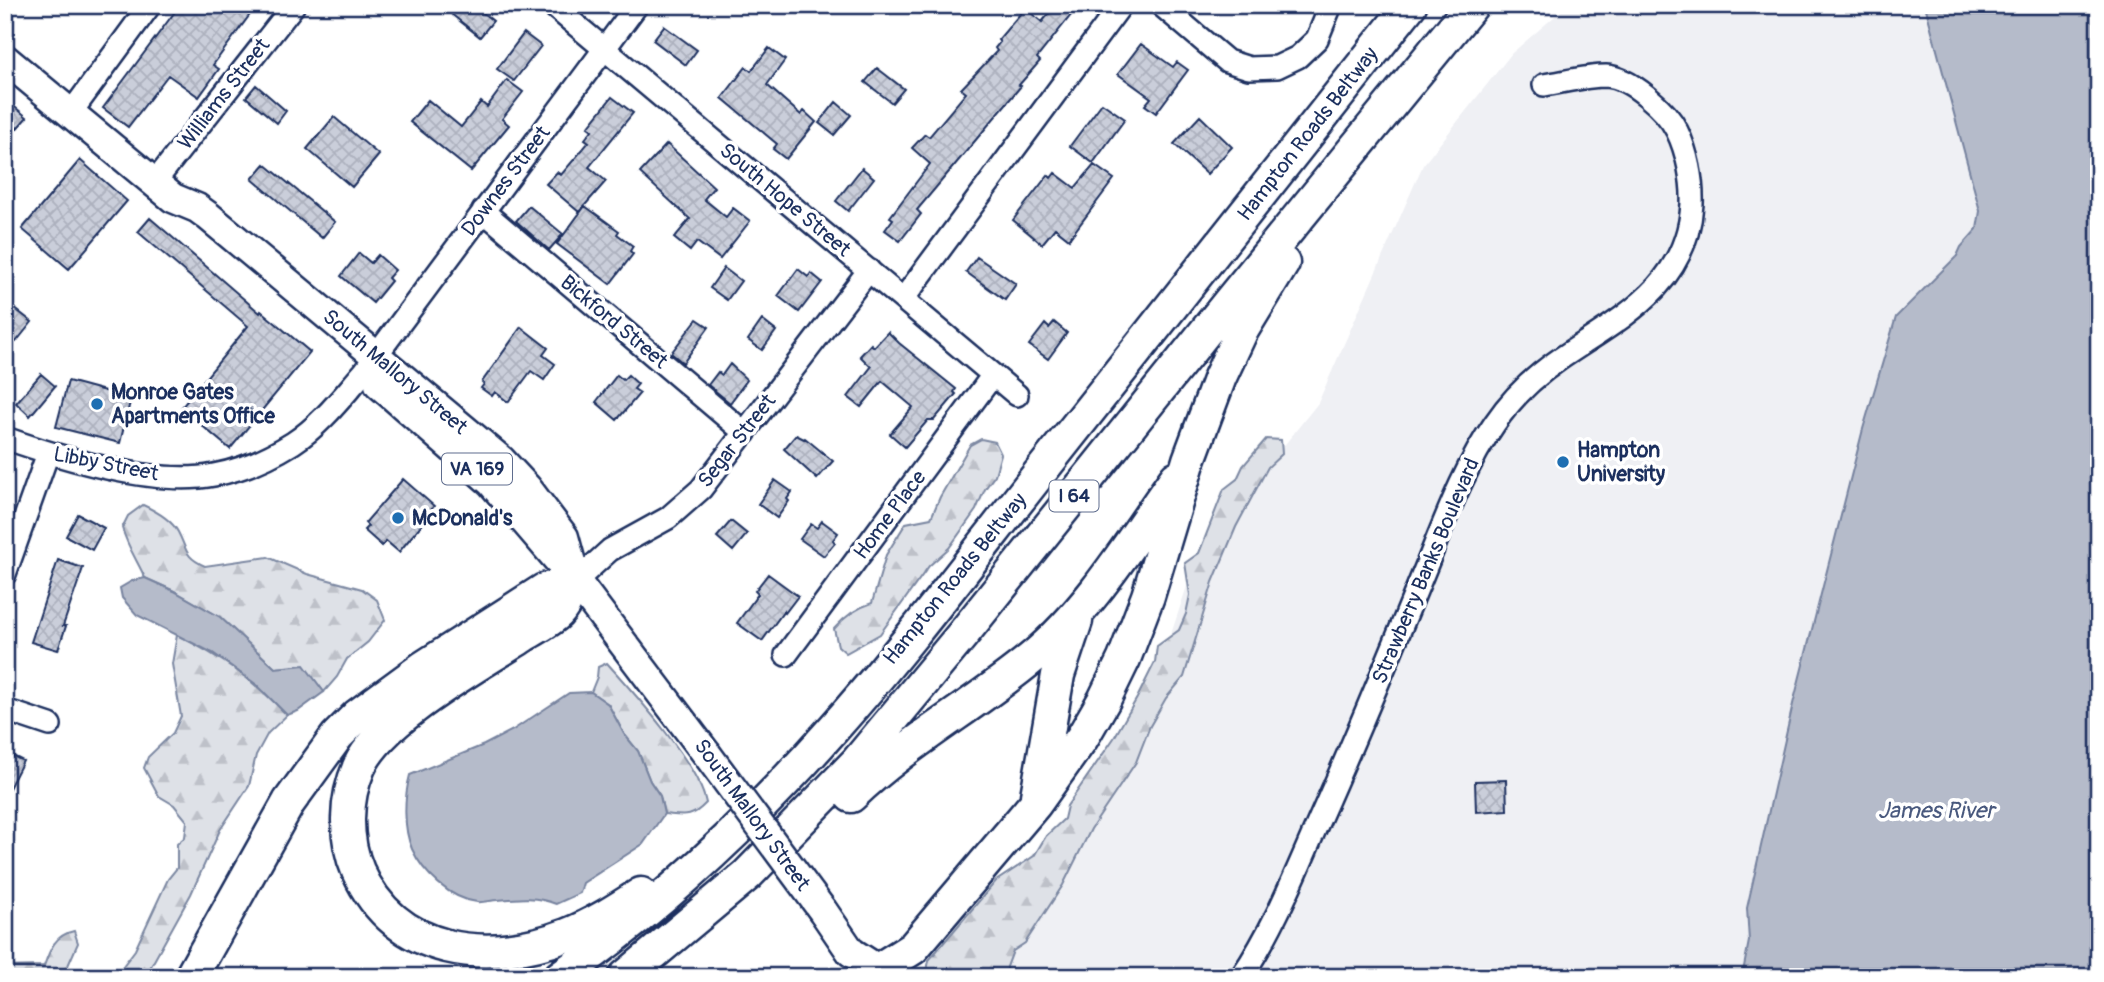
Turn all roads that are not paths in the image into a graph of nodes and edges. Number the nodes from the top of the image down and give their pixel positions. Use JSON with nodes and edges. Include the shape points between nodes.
{"nodes":[{"id":1,"x":150,"y":5,"type":"edge"},
{"id":2,"x":294,"y":5,"type":"edge"},
{"id":3,"x":552,"y":5,"type":"edge"},
{"id":4,"x":637,"y":5,"type":"edge"},
{"id":5,"x":1121,"y":5,"type":"edge"},
{"id":6,"x":1161,"y":5,"type":"edge"},
{"id":7,"x":1331,"y":5,"type":"edge"},
{"id":8,"x":1410,"y":5,"type":"edge"},
{"id":9,"x":1472,"y":5,"type":"edge"},
{"id":10,"x":605,"y":49,"type":"junction"},
{"id":11,"x":5,"y":59,"type":"edge"},
{"id":12,"x":1544,"y":85,"type":"dead end"},
{"id":13,"x":71,"y":114,"type":"junction"},
{"id":14,"x":1358,"y":147,"type":"junction"},
{"id":15,"x":164,"y":191,"type":"junction"},
{"id":16,"x":483,"y":211,"type":"junction"},
{"id":17,"x":869,"y":270,"type":"junction"},
{"id":18,"x":904,"y":298,"type":"junction"},
{"id":19,"x":370,"y":364,"type":"junction"},
{"id":20,"x":993,"y":375,"type":"junction"},
{"id":21,"x":1017,"y":396,"type":"dead end"},
{"id":22,"x":745,"y":432,"type":"junction"},
{"id":23,"x":5,"y":438,"type":"edge"},
{"id":24,"x":48,"y":453,"type":"junction"},
{"id":25,"x":1189,"y":460,"type":"junction"},
{"id":26,"x":5,"y":574,"type":"edge"},
{"id":27,"x":576,"y":581,"type":"junction"},
{"id":28,"x":1080,"y":609,"type":"junction"},
{"id":29,"x":899,"y":650,"type":"junction"},
{"id":30,"x":786,"y":655,"type":"dead end"},
{"id":31,"x":5,"y":710,"type":"edge"},
{"id":32,"x":50,"y":725,"type":"dead end"},
{"id":33,"x":1035,"y":804,"type":"junction"},
{"id":34,"x":636,"y":968,"type":"edge"},
{"id":35,"x":876,"y":975,"type":"edge"},
{"id":36,"x":191,"y":977,"type":"edge"},
{"id":37,"x":560,"y":977,"type":"edge"},
{"id":38,"x":1241,"y":977,"type":"edge"}],
"edges":[{"from":1,"to":13,"type":"street"},
{"from":2,"to":15,"type":"street","name":"Williams Street"},
{"from":3,"to":10,"type":"street","name":"South Hope Street"},
{"from":4,"to":10,"type":"street","name":"Downes Street"},
{"from":5,"to":18,"type":"street"},
{"from":6,"to":7,"type":"street","via":[[1227,61],[1249,68],[1277,67],[1298,57],[1317,39]]},
{"from":8,"to":29,"type":"highway","name":"Hampton Roads Beltway","number":"I 64"},
{"from":9,"to":14,"type":"highway","name":"Hampton Roads Beltway","number":"I 64"},
{"from":10,"to":16,"type":"street","name":"Downes Street"},
{"from":10,"to":17,"type":"street","name":"South Hope Street"},
{"from":11,"to":13,"type":"main road","name":"South Mallory Street","number":"VA 169"},
{"from":12,"to":38,"type":"street","name":"Strawberry Banks Boulevard","via":[[1608,76],[1650,98],[1676,129],[1689,168],[1692,203],[1685,239],[1669,272],[1645,301],[1522,389],[1495,422],[1454,498],[1276,920]]},
{"from":13,"to":15,"type":"main road","name":"South Mallory Street","number":"VA 169"},
{"from":14,"to":25,"type":"highway","via":[[1241,332]]},
{"from":14,"to":34,"type":"highway","name":"Hampton Roads Beltway","number":"I 64","via":[[857,762],[747,875]]},
{"from":15,"to":19,"type":"main road","name":"South Mallory Street","number":"VA 169","via":[[208,216]]},
{"from":16,"to":19,"type":"street","name":"Downes Street"},
{"from":16,"to":22,"type":"street","name":"Bickford Street"},
{"from":17,"to":18,"type":"street","name":"South Hope Street"},
{"from":17,"to":22,"type":"street","name":"Segar Street"},
{"from":18,"to":20,"type":"street","name":"South Hope Street"},
{"from":19,"to":24,"type":"street","name":"Libby Street","via":[[323,419],[293,443],[262,460],[212,475],[152,477]]},
{"from":19,"to":27,"type":"main road","name":"South Mallory Street","number":"VA 169","via":[[501,460],[564,537]]},
{"from":20,"to":21,"type":"street","name":"South Hope Street"},
{"from":20,"to":30,"type":"street","name":"Home Place"},
{"from":22,"to":27,"type":"street","name":"Segar Street","via":[[686,503],[658,525],[610,550]]},
{"from":23,"to":24,"type":"street","name":"Libby Street"},
{"from":24,"to":26,"type":"street"},
{"from":25,"to":28,"type":"highway"},
{"from":25,"to":33,"type":"highway","via":[[1124,659],[1082,738]]},
{"from":27,"to":29,"type":"highway","via":[[559,613],[385,731],[354,779],[348,818],[350,842],[363,882],[384,911],[432,942],[477,951],[521,947],[566,935],[622,907],[687,857],[831,709]]},
{"from":27,"to":35,"type":"main road","name":"South Mallory Street","number":"VA 169","bridge":true,"via":[[851,952]]},
{"from":27,"to":36,"type":"highway","via":[[544,590],[424,667],[337,736],[289,802]]},
{"from":28,"to":33,"type":"highway","via":[[1058,675]]},
{"from":28,"to":34,"type":"highway","via":[[1034,657],[878,770],[710,927]]},
{"from":29,"to":37,"type":"highway","name":"Hampton Roads Beltway","number":"I 64","via":[[793,774],[702,864]]},
{"from":31,"to":32,"type":"street"},
{"from":33,"to":35,"type":"highway","via":[[913,948]]}]}
